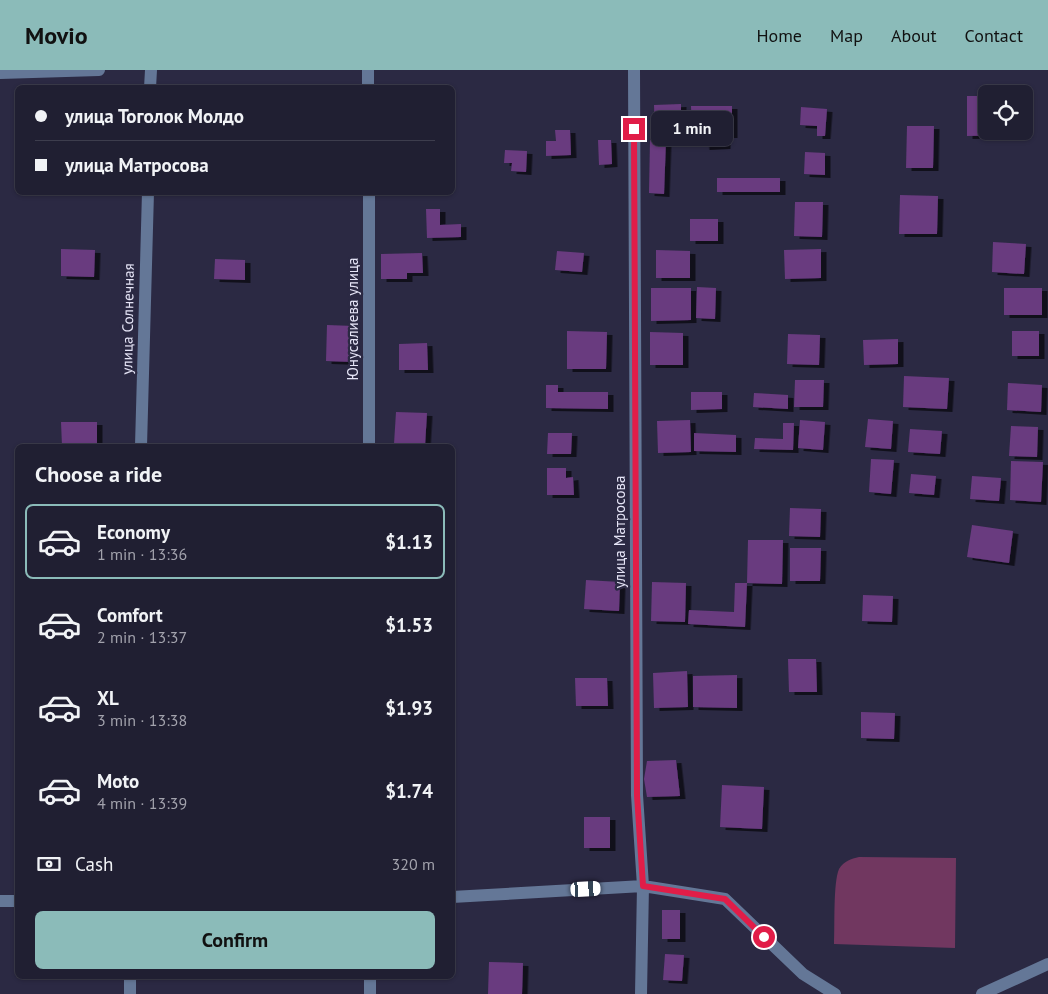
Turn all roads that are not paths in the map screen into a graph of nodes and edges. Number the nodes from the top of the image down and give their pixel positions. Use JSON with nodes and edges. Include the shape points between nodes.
{"nodes":[{"id":1,"x":99,"y":70,"type":"edge"},
{"id":2,"x":151,"y":70,"type":"edge"},
{"id":3,"x":368,"y":70,"type":"edge"},
{"id":4,"x":634,"y":70,"type":"edge"},
{"id":5,"x":0,"y":73,"type":"edge"},
{"id":6,"x":150,"y":85,"type":"edge"},
{"id":7,"x":368,"y":85,"type":"edge"},
{"id":8,"x":148,"y":195,"type":"edge"},
{"id":9,"x":369,"y":195,"type":"edge"},
{"id":10,"x":141,"y":444,"type":"edge"},
{"id":11,"x":369,"y":444,"type":"edge"},
{"id":12,"x":643,"y":886,"type":"junction"},
{"id":13,"x":455,"y":897,"type":"edge"},
{"id":14,"x":0,"y":901,"type":"edge"},
{"id":15,"x":15,"y":901,"type":"edge"},
{"id":16,"x":1048,"y":964,"type":"edge"},
{"id":17,"x":130,"y":979,"type":"edge"},
{"id":18,"x":370,"y":979,"type":"edge"},
{"id":19,"x":130,"y":994,"type":"edge"},
{"id":20,"x":370,"y":994,"type":"edge"},
{"id":21,"x":641,"y":994,"type":"edge"},
{"id":22,"x":835,"y":994,"type":"edge"},
{"id":23,"x":982,"y":994,"type":"edge"}],
"edges":[{"from":1,"to":5,"type":"street"},
{"from":2,"to":6,"type":"street"},
{"from":3,"to":7,"type":"street"},
{"from":4,"to":12,"type":"street","name":"улица Матросова","via":[[637,785]]},
{"from":8,"to":10,"type":"street","name":"улица Солнечная"},
{"from":9,"to":11,"type":"street","name":"Юнусалиева улица"},
{"from":12,"to":13,"type":"street"},
{"from":12,"to":21,"type":"street","name":"улица Матросова"},
{"from":12,"to":22,"type":"street","via":[[725,899],[803,974]]},
{"from":14,"to":15,"type":"street"},
{"from":16,"to":23,"type":"street"},
{"from":17,"to":19,"type":"street"},
{"from":18,"to":20,"type":"street"}]}
